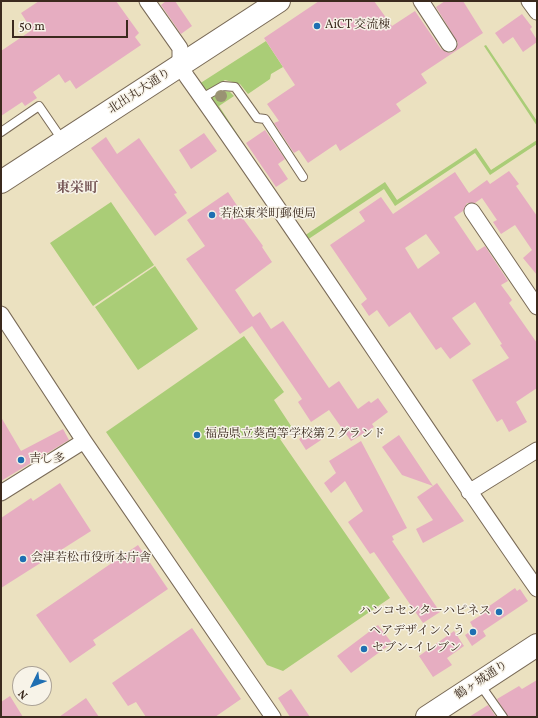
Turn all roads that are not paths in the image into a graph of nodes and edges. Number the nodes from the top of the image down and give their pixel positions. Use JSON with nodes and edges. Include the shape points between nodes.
{"nodes":[{"id":1,"x":147,"y":1,"type":"edge"},
{"id":2,"x":279,"y":1,"type":"edge"},
{"id":3,"x":421,"y":1,"type":"edge"},
{"id":4,"x":449,"y":44,"type":"dead end"},
{"id":5,"x":180,"y":66,"type":"junction"},
{"id":6,"x":202,"y":98,"type":"junction"},
{"id":7,"x":1,"y":132,"type":"edge"},
{"id":8,"x":63,"y":142,"type":"junction"},
{"id":9,"x":303,"y":177,"type":"dead end"},
{"id":10,"x":1,"y":182,"type":"edge"},
{"id":11,"x":472,"y":211,"type":"dead end"},
{"id":12,"x":537,"y":307,"type":"edge"},
{"id":13,"x":1,"y":314,"type":"edge"},
{"id":14,"x":84,"y":441,"type":"junction"},
{"id":15,"x":537,"y":450,"type":"edge"},
{"id":16,"x":469,"y":492,"type":"junction"},
{"id":17,"x":1,"y":493,"type":"edge"},
{"id":18,"x":537,"y":589,"type":"edge"},
{"id":19,"x":537,"y":645,"type":"edge"},
{"id":20,"x":479,"y":683,"type":"junction"},
{"id":21,"x":273,"y":717,"type":"edge"},
{"id":22,"x":427,"y":717,"type":"edge"},
{"id":23,"x":503,"y":717,"type":"edge"}],
"edges":[{"from":1,"to":5,"type":"street","via":[[180,48]]},
{"from":2,"to":5,"type":"main road","name":"北出丸大通り"},
{"from":3,"to":4,"type":"street"},
{"from":5,"to":6,"type":"street"},
{"from":5,"to":8,"type":"main road","name":"北出丸大通り"},
{"from":6,"to":9,"type":"lane","via":[[223,86],[235,87],[257,118],[265,119]]},
{"from":6,"to":16,"type":"street"},
{"from":7,"to":8,"type":"lane","via":[[39,106]]},
{"from":8,"to":10,"type":"main road","name":"北出丸大通り"},
{"from":11,"to":12,"type":"street"},
{"from":13,"to":14,"type":"street"},
{"from":14,"to":17,"type":"street"},
{"from":14,"to":21,"type":"street"},
{"from":15,"to":16,"type":"street"},
{"from":16,"to":18,"type":"street"},
{"from":19,"to":20,"type":"main road","name":"鶴ヶ城通り"},
{"from":20,"to":22,"type":"main road","name":"鶴ヶ城通り"},
{"from":20,"to":23,"type":"lane"}]}
